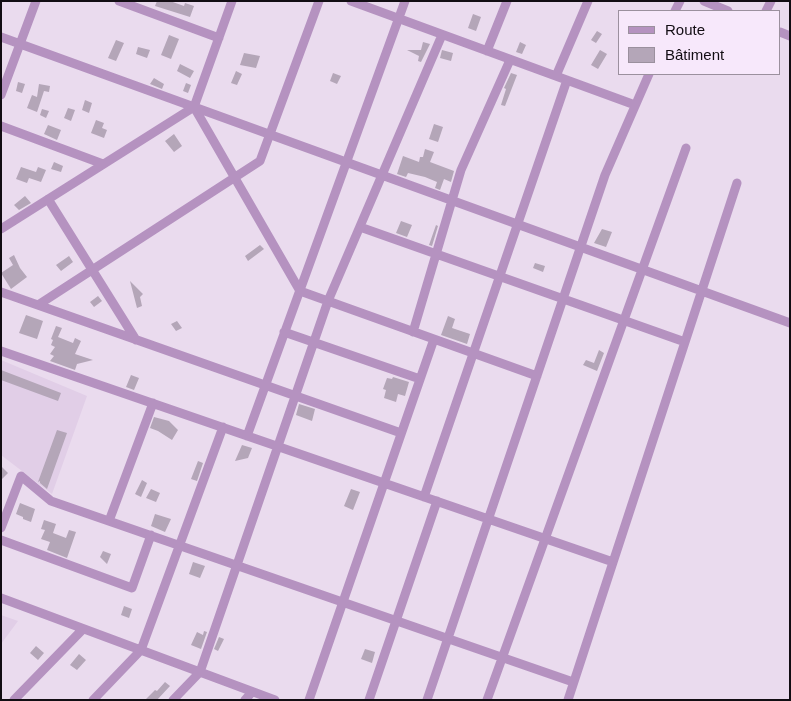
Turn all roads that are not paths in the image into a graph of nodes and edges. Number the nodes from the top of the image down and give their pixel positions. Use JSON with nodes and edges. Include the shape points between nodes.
{"nodes":[{"id":1,"x":36,"y":1,"type":"edge"},
{"id":2,"x":119,"y":1,"type":"edge"},
{"id":3,"x":232,"y":1,"type":"edge"},
{"id":4,"x":320,"y":1,"type":"edge"},
{"id":5,"x":350,"y":1,"type":"edge"},
{"id":6,"x":405,"y":1,"type":"edge"},
{"id":7,"x":507,"y":1,"type":"edge"},
{"id":8,"x":588,"y":1,"type":"edge"},
{"id":9,"x":704,"y":1,"type":"edge"},
{"id":10,"x":726,"y":10,"type":"edge"},
{"id":11,"x":399,"y":19,"type":"junction"},
{"id":12,"x":442,"y":35,"type":"junction"},
{"id":13,"x":1,"y":37,"type":"edge"},
{"id":14,"x":219,"y":38,"type":"junction"},
{"id":15,"x":20,"y":44,"type":"junction"},
{"id":16,"x":487,"y":51,"type":"junction"},
{"id":17,"x":510,"y":60,"type":"junction"},
{"id":18,"x":649,"y":75,"type":"edge"},
{"id":19,"x":556,"y":76,"type":"junction"},
{"id":20,"x":567,"y":80,"type":"junction"},
{"id":21,"x":1,"y":95,"type":"edge"},
{"id":22,"x":635,"y":105,"type":"junction"},
{"id":23,"x":194,"y":107,"type":"junction"},
{"id":24,"x":1,"y":126,"type":"edge"},
{"id":25,"x":270,"y":134,"type":"junction"},
{"id":26,"x":686,"y":148,"type":"dead end"},
{"id":27,"x":346,"y":162,"type":"junction"},
{"id":28,"x":103,"y":164,"type":"junction"},
{"id":29,"x":382,"y":175,"type":"junction"},
{"id":30,"x":234,"y":177,"type":"junction"},
{"id":31,"x":737,"y":183,"type":"dead end"},
{"id":32,"x":48,"y":199,"type":"junction"},
{"id":33,"x":452,"y":200,"type":"junction"},
{"id":34,"x":518,"y":224,"type":"junction"},
{"id":35,"x":360,"y":227,"type":"junction"},
{"id":36,"x":1,"y":229,"type":"edge"},
{"id":37,"x":581,"y":247,"type":"junction"},
{"id":38,"x":436,"y":254,"type":"junction"},
{"id":39,"x":643,"y":269,"type":"junction"},
{"id":40,"x":92,"y":270,"type":"junction"},
{"id":41,"x":500,"y":276,"type":"junction"},
{"id":42,"x":300,"y":291,"type":"junction"},
{"id":43,"x":702,"y":291,"type":"junction"},
{"id":44,"x":2,"y":295,"type":"edge"},
{"id":45,"x":563,"y":299,"type":"junction"},
{"id":46,"x":328,"y":301,"type":"junction"},
{"id":47,"x":38,"y":305,"type":"junction"},
{"id":48,"x":624,"y":320,"type":"junction"},
{"id":49,"x":790,"y":323,"type":"edge"},
{"id":50,"x":284,"y":332,"type":"junction"},
{"id":51,"x":414,"y":332,"type":"junction"},
{"id":52,"x":434,"y":339,"type":"junction"},
{"id":53,"x":136,"y":340,"type":"junction"},
{"id":54,"x":314,"y":342,"type":"junction"},
{"id":55,"x":685,"y":342,"type":"junction"},
{"id":56,"x":1,"y":351,"type":"edge"},
{"id":57,"x":474,"y":353,"type":"junction"},
{"id":58,"x":537,"y":376,"type":"junction"},
{"id":59,"x":420,"y":379,"type":"junction"},
{"id":60,"x":265,"y":385,"type":"junction"},
{"id":61,"x":296,"y":396,"type":"junction"},
{"id":62,"x":152,"y":403,"type":"junction"},
{"id":63,"x":223,"y":427,"type":"junction"},
{"id":64,"x":401,"y":433,"type":"junction"},
{"id":65,"x":247,"y":436,"type":"junction"},
{"id":66,"x":278,"y":446,"type":"junction"},
{"id":67,"x":384,"y":483,"type":"junction"},
{"id":68,"x":424,"y":497,"type":"junction"},
{"id":69,"x":437,"y":502,"type":"junction"},
{"id":70,"x":488,"y":519,"type":"junction"},
{"id":71,"x":109,"y":521,"type":"junction"},
{"id":72,"x":2,"y":525,"type":"edge"},
{"id":73,"x":151,"y":535,"type":"junction"},
{"id":74,"x":546,"y":539,"type":"junction"},
{"id":75,"x":1,"y":540,"type":"edge"},
{"id":76,"x":180,"y":545,"type":"junction"},
{"id":77,"x":613,"y":562,"type":"junction"},
{"id":78,"x":237,"y":565,"type":"junction"},
{"id":79,"x":1,"y":598,"type":"edge"},
{"id":80,"x":342,"y":602,"type":"junction"},
{"id":81,"x":396,"y":620,"type":"junction"},
{"id":82,"x":83,"y":628,"type":"junction"},
{"id":83,"x":448,"y":638,"type":"junction"},
{"id":84,"x":141,"y":650,"type":"junction"},
{"id":85,"x":503,"y":658,"type":"junction"},
{"id":86,"x":200,"y":672,"type":"junction"},
{"id":87,"x":573,"y":682,"type":"junction"},
{"id":88,"x":252,"y":692,"type":"junction"},
{"id":89,"x":17,"y":699,"type":"edge"},
{"id":90,"x":92,"y":700,"type":"edge"},
{"id":91,"x":173,"y":700,"type":"edge"},
{"id":92,"x":244,"y":700,"type":"edge"},
{"id":93,"x":275,"y":700,"type":"edge"},
{"id":94,"x":309,"y":700,"type":"edge"},
{"id":95,"x":368,"y":700,"type":"edge"},
{"id":96,"x":427,"y":700,"type":"edge"},
{"id":97,"x":488,"y":700,"type":"edge"},
{"id":98,"x":568,"y":700,"type":"edge"}],
"edges":[{"from":1,"to":15,"type":"street"},
{"from":2,"to":14,"type":"street"},
{"from":3,"to":14,"type":"street"},
{"from":4,"to":25,"type":"street"},
{"from":5,"to":11,"type":"street"},
{"from":6,"to":11,"type":"street"},
{"from":7,"to":16,"type":"street"},
{"from":8,"to":19,"type":"street"},
{"from":9,"to":10,"type":"street"},
{"from":11,"to":12,"type":"street"},
{"from":11,"to":27,"type":"street"},
{"from":12,"to":16,"type":"street"},
{"from":12,"to":29,"type":"street"},
{"from":13,"to":15,"type":"street"},
{"from":14,"to":23,"type":"street"},
{"from":15,"to":21,"type":"street"},
{"from":15,"to":23,"type":"street"},
{"from":16,"to":17,"type":"street"},
{"from":17,"to":19,"type":"street"},
{"from":17,"to":33,"type":"street","via":[[461,170]]},
{"from":18,"to":22,"type":"street"},
{"from":19,"to":20,"type":"street"},
{"from":20,"to":22,"type":"street"},
{"from":20,"to":34,"type":"street"},
{"from":22,"to":37,"type":"street","via":[[605,176]]},
{"from":23,"to":25,"type":"street"},
{"from":23,"to":28,"type":"street"},
{"from":23,"to":30,"type":"street"},
{"from":24,"to":28,"type":"street"},
{"from":25,"to":27,"type":"street"},
{"from":25,"to":30,"type":"street","via":[[260,161]]},
{"from":26,"to":39,"type":"street"},
{"from":27,"to":29,"type":"street"},
{"from":27,"to":42,"type":"street"},
{"from":28,"to":32,"type":"street"},
{"from":29,"to":33,"type":"street"},
{"from":29,"to":35,"type":"street"},
{"from":30,"to":40,"type":"street"},
{"from":30,"to":42,"type":"street"},
{"from":31,"to":43,"type":"street"},
{"from":32,"to":36,"type":"street"},
{"from":32,"to":40,"type":"street"},
{"from":33,"to":34,"type":"street"},
{"from":33,"to":38,"type":"street"},
{"from":34,"to":37,"type":"street"},
{"from":34,"to":41,"type":"street"},
{"from":35,"to":38,"type":"street"},
{"from":35,"to":46,"type":"street"},
{"from":37,"to":39,"type":"street"},
{"from":37,"to":45,"type":"street"},
{"from":38,"to":41,"type":"street"},
{"from":38,"to":51,"type":"street"},
{"from":39,"to":43,"type":"street"},
{"from":39,"to":48,"type":"street"},
{"from":40,"to":47,"type":"street"},
{"from":40,"to":53,"type":"street"},
{"from":41,"to":45,"type":"street"},
{"from":41,"to":57,"type":"street"},
{"from":42,"to":46,"type":"street"},
{"from":42,"to":50,"type":"street"},
{"from":43,"to":49,"type":"street"},
{"from":43,"to":55,"type":"street"},
{"from":44,"to":47,"type":"street"},
{"from":45,"to":48,"type":"street"},
{"from":45,"to":58,"type":"street"},
{"from":46,"to":51,"type":"street"},
{"from":46,"to":54,"type":"street"},
{"from":47,"to":53,"type":"street"},
{"from":48,"to":55,"type":"street"},
{"from":48,"to":74,"type":"street"},
{"from":50,"to":54,"type":"street"},
{"from":50,"to":60,"type":"street"},
{"from":51,"to":52,"type":"street"},
{"from":52,"to":57,"type":"street"},
{"from":52,"to":59,"type":"street"},
{"from":53,"to":60,"type":"street"},
{"from":54,"to":59,"type":"street"},
{"from":54,"to":61,"type":"street"},
{"from":55,"to":77,"type":"street"},
{"from":56,"to":62,"type":"street"},
{"from":57,"to":58,"type":"street"},
{"from":57,"to":68,"type":"street"},
{"from":58,"to":70,"type":"street"},
{"from":59,"to":64,"type":"street"},
{"from":60,"to":61,"type":"street"},
{"from":60,"to":65,"type":"street"},
{"from":61,"to":64,"type":"street"},
{"from":61,"to":66,"type":"street"},
{"from":62,"to":63,"type":"street"},
{"from":62,"to":71,"type":"street"},
{"from":63,"to":65,"type":"street"},
{"from":63,"to":76,"type":"street"},
{"from":64,"to":67,"type":"street"},
{"from":65,"to":66,"type":"street"},
{"from":66,"to":67,"type":"street"},
{"from":66,"to":78,"type":"street"},
{"from":67,"to":68,"type":"street"},
{"from":67,"to":80,"type":"street"},
{"from":68,"to":69,"type":"street"},
{"from":69,"to":70,"type":"street"},
{"from":69,"to":81,"type":"street"},
{"from":70,"to":74,"type":"street"},
{"from":70,"to":83,"type":"street"},
{"from":71,"to":72,"type":"street","via":[[51,501],[21,476]]},
{"from":71,"to":73,"type":"street"},
{"from":73,"to":75,"type":"street","via":[[132,588]]},
{"from":73,"to":76,"type":"street"},
{"from":74,"to":77,"type":"street"},
{"from":74,"to":85,"type":"street"},
{"from":76,"to":78,"type":"street"},
{"from":76,"to":84,"type":"street"},
{"from":77,"to":87,"type":"street"},
{"from":78,"to":80,"type":"street"},
{"from":78,"to":86,"type":"street"},
{"from":79,"to":82,"type":"street"},
{"from":80,"to":81,"type":"street"},
{"from":80,"to":94,"type":"street"},
{"from":81,"to":83,"type":"street"},
{"from":81,"to":95,"type":"street"},
{"from":82,"to":84,"type":"street"},
{"from":82,"to":89,"type":"street"},
{"from":83,"to":85,"type":"street"},
{"from":83,"to":96,"type":"street"},
{"from":84,"to":86,"type":"street"},
{"from":84,"to":90,"type":"street"},
{"from":85,"to":87,"type":"street"},
{"from":85,"to":97,"type":"street"},
{"from":86,"to":88,"type":"street"},
{"from":86,"to":91,"type":"street"},
{"from":87,"to":98,"type":"street"},
{"from":88,"to":92,"type":"street"},
{"from":88,"to":93,"type":"street"}]}
